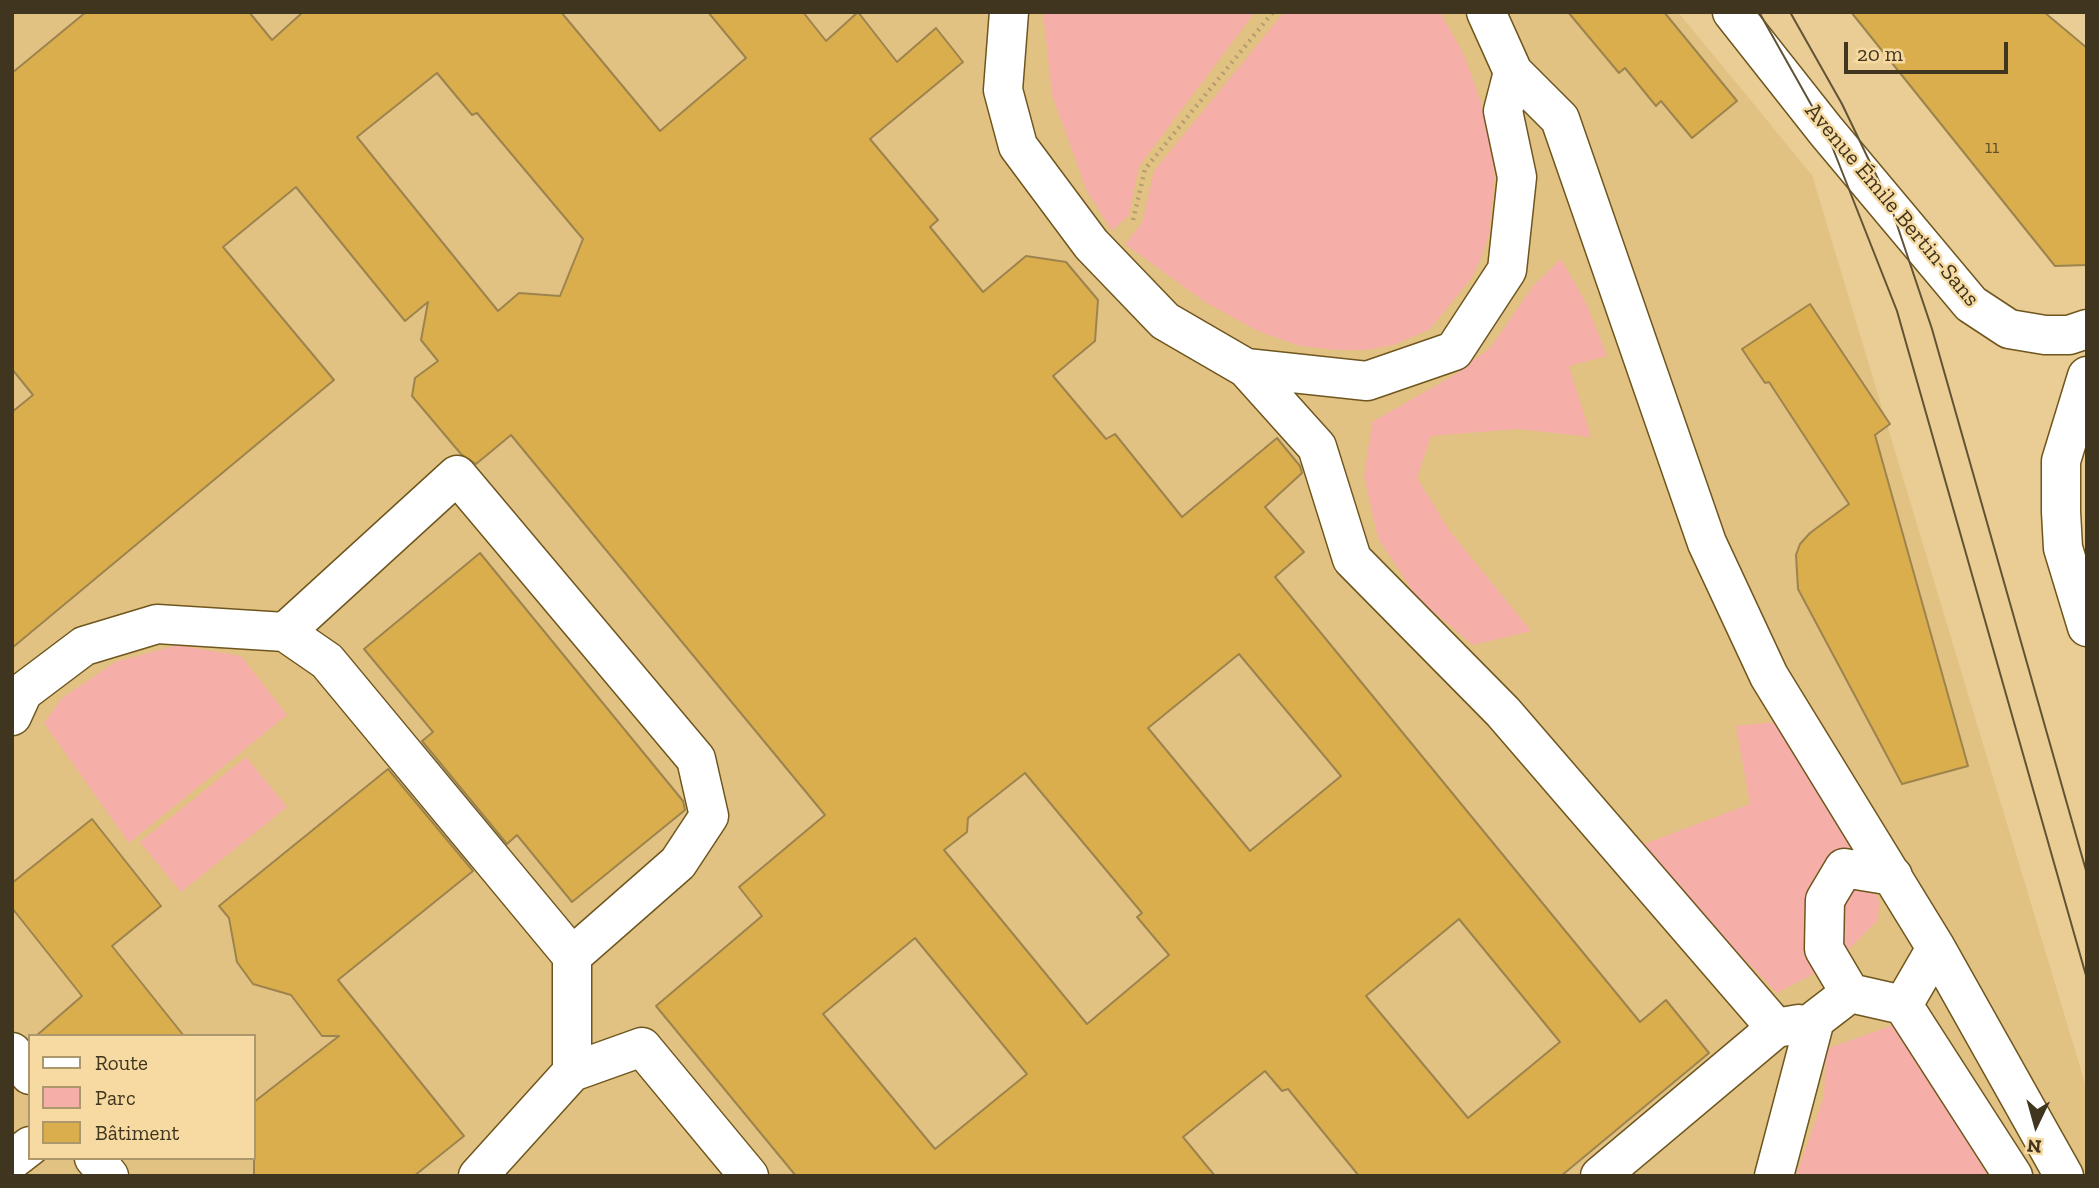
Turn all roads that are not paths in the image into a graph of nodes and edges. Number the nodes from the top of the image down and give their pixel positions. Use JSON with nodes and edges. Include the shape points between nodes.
{"nodes":[{"id":1,"x":1486,"y":12,"type":"edge"},
{"id":2,"x":1732,"y":12,"type":"edge"},
{"id":3,"x":1001,"y":16,"type":"edge"},
{"id":4,"x":1513,"y":72,"type":"junction"},
{"id":5,"x":2087,"y":329,"type":"edge"},
{"id":6,"x":1246,"y":368,"type":"junction"},
{"id":7,"x":2087,"y":376,"type":"edge"},
{"id":8,"x":2087,"y":627,"type":"edge"},
{"id":9,"x":285,"y":632,"type":"junction"},
{"id":10,"x":12,"y":716,"type":"edge"},
{"id":11,"x":1893,"y":876,"type":"junction"},
{"id":12,"x":1937,"y":948,"type":"junction"},
{"id":13,"x":572,"y":956,"type":"junction"},
{"id":14,"x":1850,"y":993,"type":"junction"},
{"id":15,"x":1903,"y":1005,"type":"junction"},
{"id":16,"x":1815,"y":1020,"type":"junction"},
{"id":17,"x":1776,"y":1028,"type":"junction"},
{"id":18,"x":12,"y":1052,"type":"edge"},
{"id":19,"x":28,"y":1072,"type":"edge"},
{"id":20,"x":572,"y":1072,"type":"junction"},
{"id":21,"x":28,"y":1148,"type":"edge"},
{"id":22,"x":12,"y":1160,"type":"edge"},
{"id":23,"x":96,"y":1160,"type":"edge"},
{"id":24,"x":109,"y":1176,"type":"edge"},
{"id":25,"x":478,"y":1176,"type":"edge"},
{"id":26,"x":749,"y":1176,"type":"edge"},
{"id":27,"x":1600,"y":1176,"type":"edge"},
{"id":28,"x":1773,"y":1176,"type":"edge"},
{"id":29,"x":2013,"y":1176,"type":"edge"},
{"id":30,"x":2064,"y":1176,"type":"edge"}],
"edges":[{"from":1,"to":4,"type":"street"},
{"from":2,"to":5,"type":"street","name":"Avenue Émile Bertin-Sans","via":[[1971,304],[2009,328],[2045,335]]},
{"from":3,"to":6,"type":"street","via":[[1003,90],[1018,145],[1097,251],[1165,321]]},
{"from":4,"to":6,"type":"street","via":[[1503,111],[1517,177],[1507,270],[1454,351],[1367,381]]},
{"from":4,"to":11,"type":"street","via":[[1560,119],[1707,543],[1763,664]]},
{"from":6,"to":17,"type":"street","via":[[1317,447],[1352,559],[1503,712]]},
{"from":7,"to":8,"type":"street","via":[[2061,461],[2061,512],[2063,548]]},
{"from":9,"to":10,"type":"street","via":[[157,624],[84,646],[23,692]]},
{"from":9,"to":13,"type":"street","via":[[327,661]]},
{"from":9,"to":13,"type":"street","via":[[457,475],[696,759],[699,771],[709,817],[678,863]]},
{"from":11,"to":12,"type":"street"},
{"from":11,"to":14,"type":"street","via":[[1844,868],[1825,900],[1824,949]]},
{"from":12,"to":15,"type":"street"},
{"from":12,"to":30,"type":"street"},
{"from":13,"to":20,"type":"street"},
{"from":14,"to":15,"type":"street"},
{"from":14,"to":16,"type":"street"},
{"from":15,"to":29,"type":"street"},
{"from":16,"to":17,"type":"street"},
{"from":16,"to":28,"type":"street"},
{"from":17,"to":27,"type":"street"},
{"from":18,"to":19,"type":"street"},
{"from":20,"to":25,"type":"street"},
{"from":20,"to":26,"type":"street","via":[[642,1047]]},
{"from":21,"to":22,"type":"street"},
{"from":23,"to":24,"type":"street"}]}
